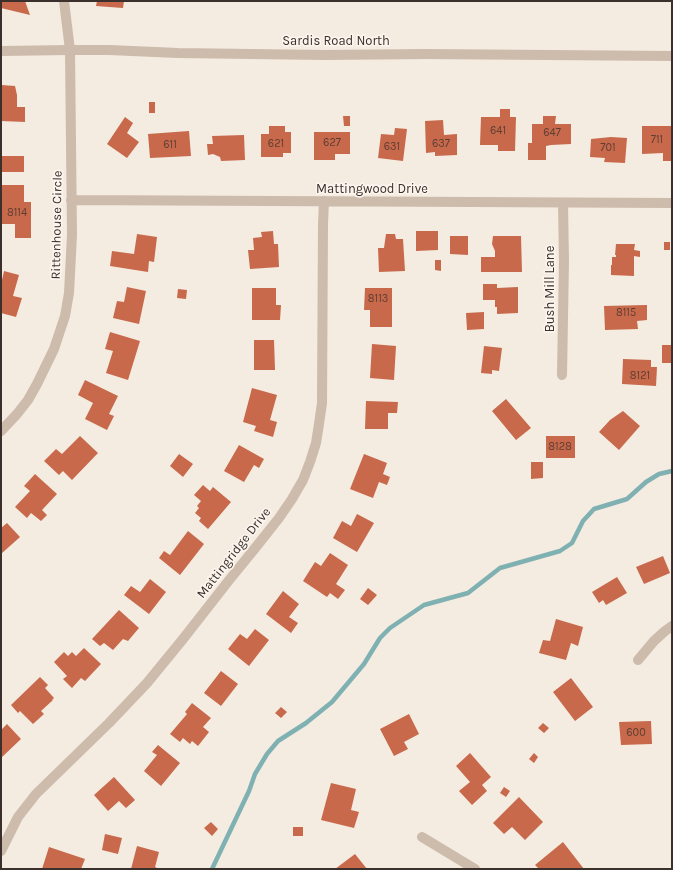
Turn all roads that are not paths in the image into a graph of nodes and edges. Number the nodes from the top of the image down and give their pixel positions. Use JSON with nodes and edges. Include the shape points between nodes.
{"nodes":[{"id":1,"x":64,"y":1,"type":"edge"},
{"id":2,"x":70,"y":50,"type":"junction"},
{"id":3,"x":1,"y":51,"type":"edge"},
{"id":4,"x":672,"y":56,"type":"edge"},
{"id":5,"x":71,"y":200,"type":"junction"},
{"id":6,"x":324,"y":201,"type":"junction"},
{"id":7,"x":563,"y":203,"type":"junction"},
{"id":8,"x":672,"y":203,"type":"edge"},
{"id":9,"x":562,"y":375,"type":"dead end"},
{"id":10,"x":1,"y":431,"type":"edge"},
{"id":11,"x":672,"y":626,"type":"edge"},
{"id":12,"x":638,"y":660,"type":"dead end"},
{"id":13,"x":422,"y":837,"type":"dead end"},
{"id":14,"x":1,"y":851,"type":"edge"},
{"id":15,"x":475,"y":869,"type":"edge"}],
"edges":[{"from":1,"to":2,"type":"street","name":"Rittenhouse Circle"},
{"from":2,"to":3,"type":"street","name":"Sardis Road North"},
{"from":2,"to":4,"type":"street","name":"Sardis Road North"},
{"from":2,"to":5,"type":"street","name":"Rittenhouse Circle"},
{"from":5,"to":6,"type":"street","name":"Mattingwood Drive"},
{"from":5,"to":10,"type":"street","name":"Rittenhouse Circle","via":[[69,293],[65,316],[54,349],[37,384],[28,400]]},
{"from":6,"to":7,"type":"street","name":"Mattingwood Drive"},
{"from":6,"to":14,"type":"street","name":"Mattingridge Drive","via":[[322,403],[316,443],[303,480],[265,535],[146,683],[36,794],[18,817]]},
{"from":7,"to":8,"type":"street","name":"Mattingwood Drive"},
{"from":7,"to":9,"type":"street","name":"Bush Mill Lane"},
{"from":11,"to":12,"type":"street","via":[[654,641]]},
{"from":13,"to":15,"type":"street"}]}
